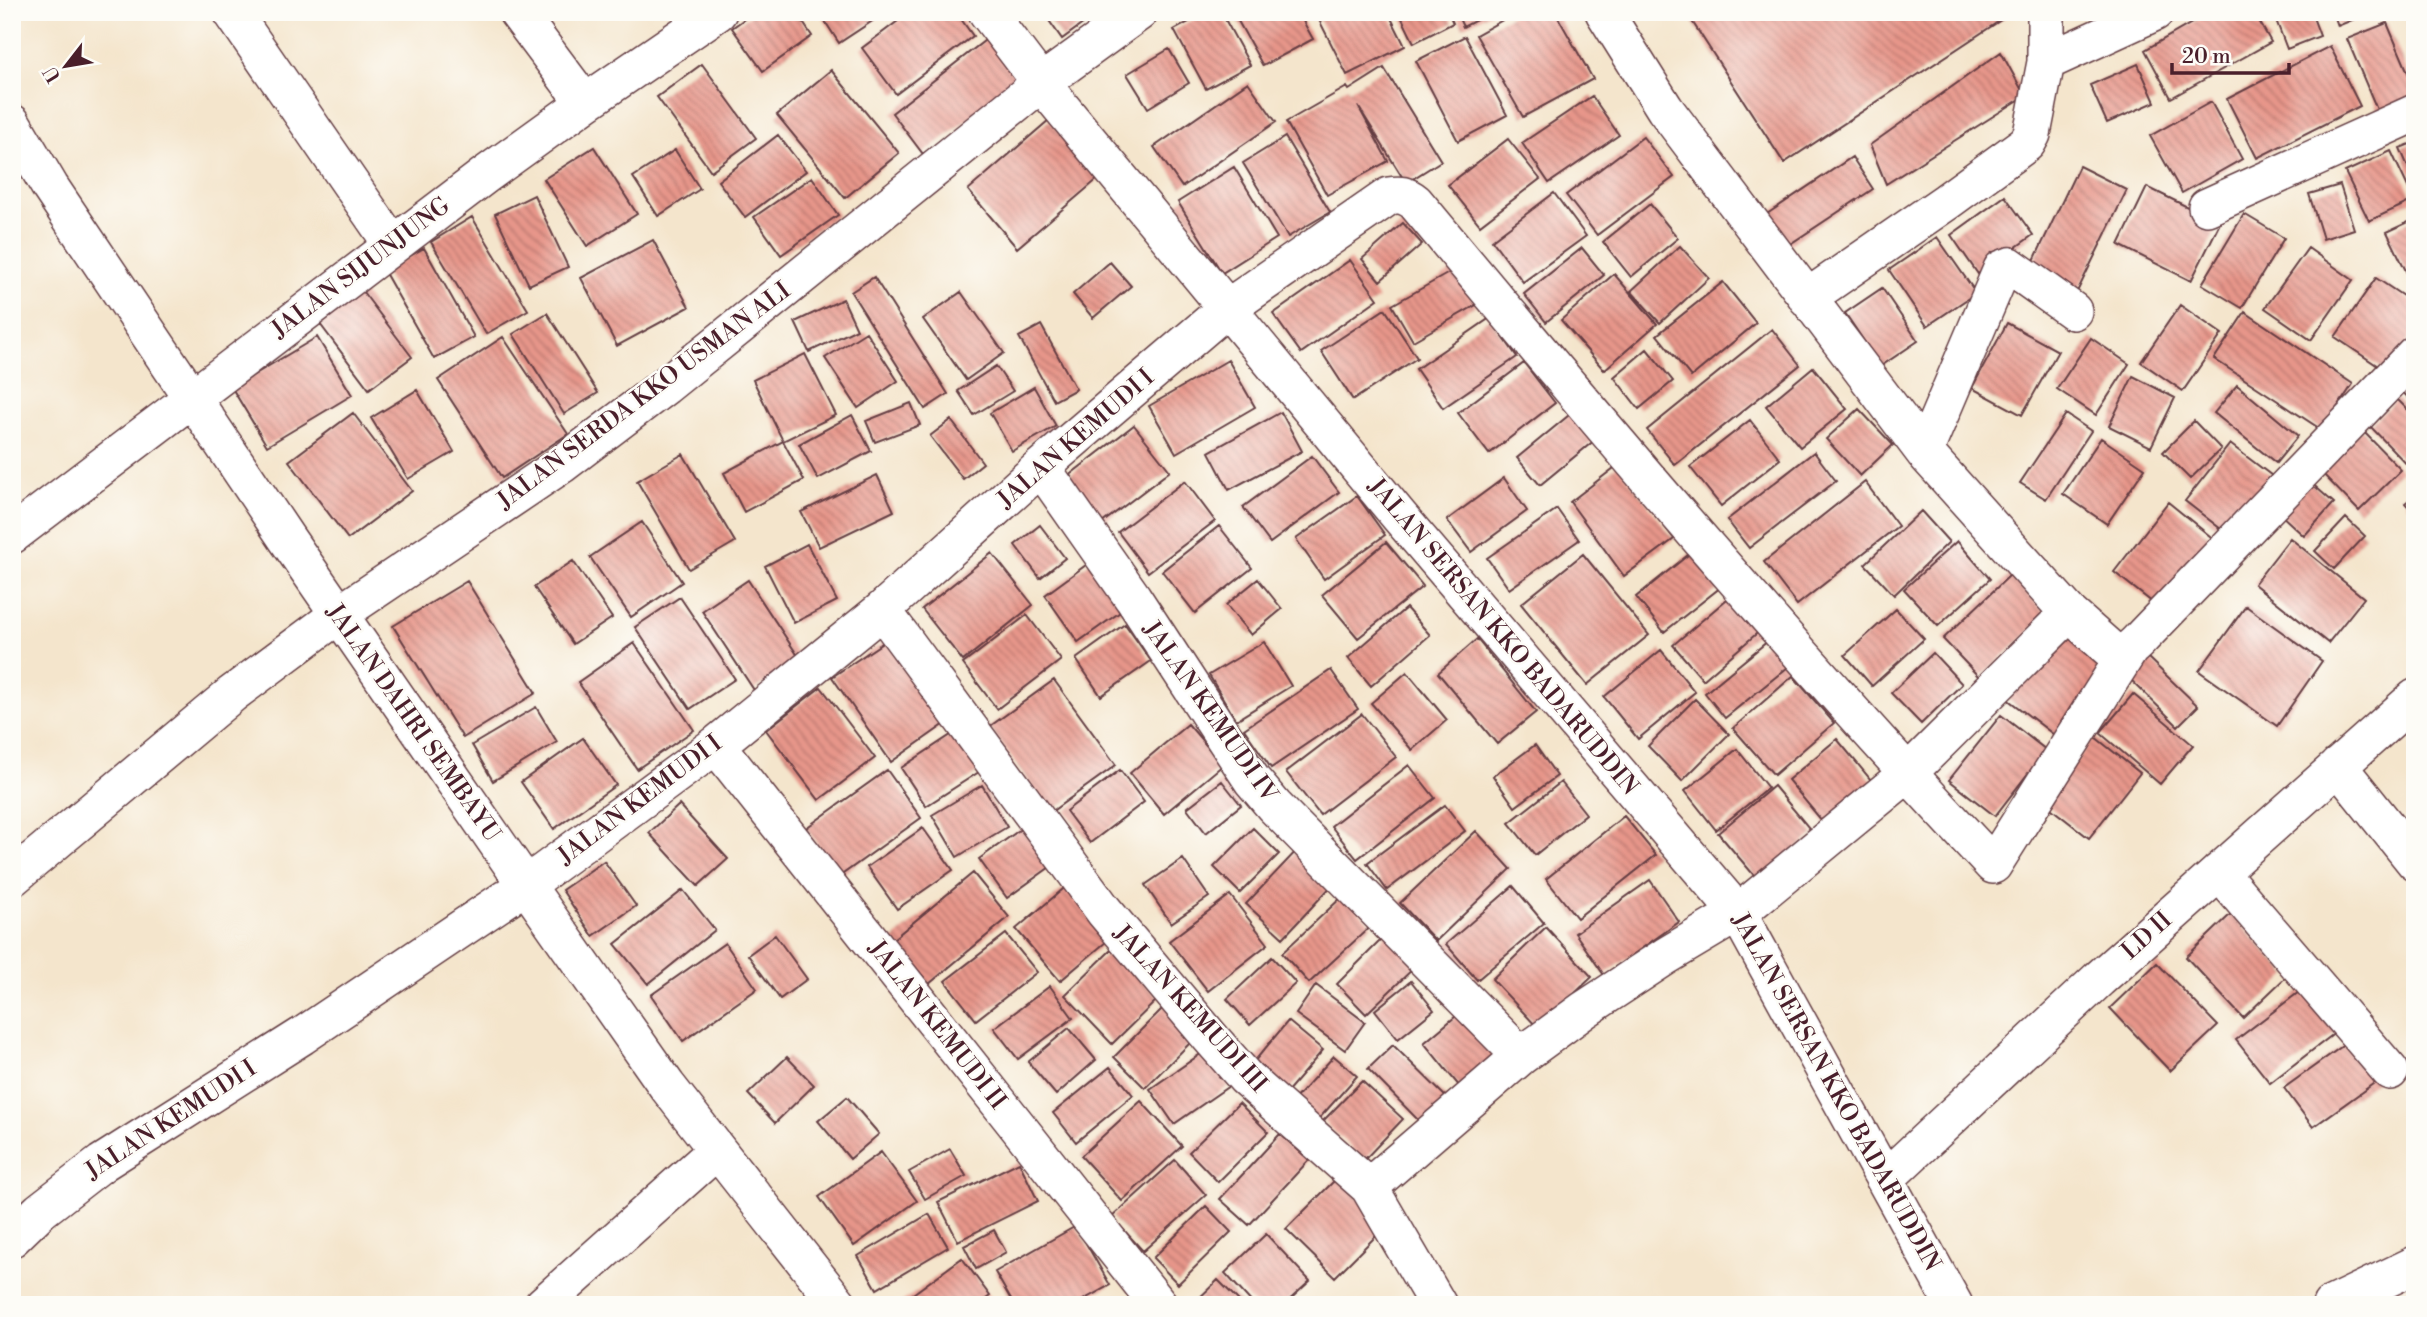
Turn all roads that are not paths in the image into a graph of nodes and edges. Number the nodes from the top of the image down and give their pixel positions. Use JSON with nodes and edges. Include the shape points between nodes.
{"nodes":[{"id":1,"x":232,"y":12,"type":"edge"},
{"id":2,"x":517,"y":12,"type":"edge"},
{"id":3,"x":718,"y":12,"type":"edge"},
{"id":4,"x":986,"y":12,"type":"edge"},
{"id":5,"x":1139,"y":12,"type":"edge"},
{"id":6,"x":1604,"y":12,"type":"edge"},
{"id":7,"x":2046,"y":12,"type":"edge"},
{"id":8,"x":2155,"y":12,"type":"edge"},
{"id":9,"x":2046,"y":62,"type":"junction"},
{"id":10,"x":1041,"y":83,"type":"junction"},
{"id":11,"x":584,"y":103,"type":"junction"},
{"id":12,"x":2415,"y":113,"type":"edge"},
{"id":13,"x":12,"y":123,"type":"edge"},
{"id":14,"x":2207,"y":207,"type":"dead end"},
{"id":15,"x":393,"y":244,"type":"junction"},
{"id":16,"x":1807,"y":298,"type":"junction"},
{"id":17,"x":1226,"y":309,"type":"junction"},
{"id":18,"x":2073,"y":311,"type":"dead end"},
{"id":19,"x":2415,"y":354,"type":"edge"},
{"id":20,"x":192,"y":397,"type":"junction"},
{"id":21,"x":1924,"y":452,"type":"junction"},
{"id":22,"x":1041,"y":467,"type":"junction"},
{"id":23,"x":12,"y":535,"type":"edge"},
{"id":24,"x":882,"y":610,"type":"junction"},
{"id":25,"x":2069,"y":613,"type":"junction"},
{"id":26,"x":338,"y":615,"type":"junction"},
{"id":27,"x":2129,"y":650,"type":"junction"},
{"id":28,"x":2415,"y":698,"type":"edge"},
{"id":29,"x":716,"y":744,"type":"junction"},
{"id":30,"x":2338,"y":766,"type":"junction"},
{"id":31,"x":1907,"y":774,"type":"junction"},
{"id":32,"x":2415,"y":862,"type":"edge"},
{"id":33,"x":2219,"y":872,"type":"junction"},
{"id":34,"x":12,"y":878,"type":"edge"},
{"id":35,"x":526,"y":885,"type":"junction"},
{"id":36,"x":1738,"y":912,"type":"junction"},
{"id":37,"x":1521,"y":1056,"type":"junction"},
{"id":38,"x":2390,"y":1071,"type":"dead end"},
{"id":39,"x":717,"y":1150,"type":"junction"},
{"id":40,"x":1885,"y":1179,"type":"junction"},
{"id":41,"x":1369,"y":1188,"type":"junction"},
{"id":42,"x":12,"y":1238,"type":"edge"},
{"id":43,"x":2415,"y":1265,"type":"edge"},
{"id":44,"x":2351,"y":1300,"type":"edge"},
{"id":45,"x":543,"y":1305,"type":"edge"},
{"id":46,"x":839,"y":1305,"type":"edge"},
{"id":47,"x":1159,"y":1305,"type":"edge"},
{"id":48,"x":1438,"y":1305,"type":"edge"},
{"id":49,"x":1954,"y":1305,"type":"edge"}],
"edges":[{"from":1,"to":15,"type":"street"},
{"from":2,"to":11,"type":"street"},
{"from":3,"to":11,"type":"street","name":"JALAN SIJUNJUNG"},
{"from":4,"to":10,"type":"street","name":"JALAN SERSAN KKO BADARUDDIN"},
{"from":5,"to":10,"type":"street","name":"JALAN SERDA KKO USMAN ALI"},
{"from":6,"to":16,"type":"street","via":[[1665,109]]},
{"from":7,"to":9,"type":"street"},
{"from":8,"to":9,"type":"street"},
{"from":9,"to":16,"type":"street","via":[[2032,134],[2020,151]]},
{"from":10,"to":17,"type":"street","name":"JALAN SERSAN KKO BADARUDDIN"},
{"from":10,"to":26,"type":"street","name":"JALAN SERDA KKO USMAN ALI","via":[[561,465]]},
{"from":11,"to":15,"type":"street","name":"JALAN SIJUNJUNG"},
{"from":12,"to":14,"type":"street"},
{"from":13,"to":20,"type":"street","name":"JALAN DAHRI SEMBAYU"},
{"from":15,"to":20,"type":"street","name":"JALAN SIJUNJUNG"},
{"from":16,"to":21,"type":"street"},
{"from":17,"to":22,"type":"street","name":"JALAN KEMUDI I"},
{"from":17,"to":31,"type":"street","name":"JALAN KEMUDI I","via":[[1389,196],[1408,197]]},
{"from":17,"to":36,"type":"street","name":"JALAN SERSAN KKO BADARUDDIN"},
{"from":18,"to":21,"type":"street","via":[[2010,266],[2002,269]]},
{"from":19,"to":27,"type":"street"},
{"from":20,"to":23,"type":"street","name":"JALAN SIJUNJUNG"},
{"from":20,"to":26,"type":"street","name":"JALAN DAHRI SEMBAYU"},
{"from":21,"to":25,"type":"street"},
{"from":22,"to":24,"type":"street","name":"JALAN KEMUDI I"},
{"from":22,"to":37,"type":"street","name":"JALAN KEMUDI IV","via":[[1252,780]]},
{"from":24,"to":29,"type":"street","name":"JALAN KEMUDI I"},
{"from":24,"to":41,"type":"street","name":"JALAN KEMUDI III","via":[[1104,911],[1210,1037],[1246,1077]]},
{"from":25,"to":27,"type":"street","via":[[2112,651]]},
{"from":25,"to":31,"type":"street"},
{"from":26,"to":34,"type":"street","name":"JALAN SERDA KKO USMAN ALI","via":[[232,694]]},
{"from":26,"to":35,"type":"street","name":"JALAN DAHRI SEMBAYU"},
{"from":27,"to":31,"type":"street","name":"JALAN KEMUDI I","via":[[1993,865]]},
{"from":28,"to":30,"type":"street","name":"LD II"},
{"from":29,"to":35,"type":"street","name":"JALAN KEMUDI I"},
{"from":29,"to":47,"type":"street","name":"JALAN KEMUDI II"},
{"from":30,"to":32,"type":"street"},
{"from":30,"to":33,"type":"street","name":"LD II"},
{"from":31,"to":36,"type":"street"},
{"from":33,"to":38,"type":"street"},
{"from":33,"to":40,"type":"street","name":"LD II"},
{"from":35,"to":39,"type":"street","name":"JALAN DAHRI SEMBAYU"},
{"from":35,"to":42,"type":"street","name":"JALAN KEMUDI I","via":[[102,1163]]},
{"from":36,"to":37,"type":"street","via":[[1665,956]]},
{"from":36,"to":40,"type":"street","name":"JALAN SERSAN KKO BADARUDDIN"},
{"from":37,"to":41,"type":"street"},
{"from":39,"to":45,"type":"street"},
{"from":39,"to":46,"type":"street","name":"JALAN DAHRI SEMBAYU"},
{"from":40,"to":49,"type":"street","name":"JALAN SERSAN KKO BADARUDDIN"},
{"from":41,"to":48,"type":"street","name":"JALAN KEMUDI III"},
{"from":43,"to":44,"type":"street"}]}
